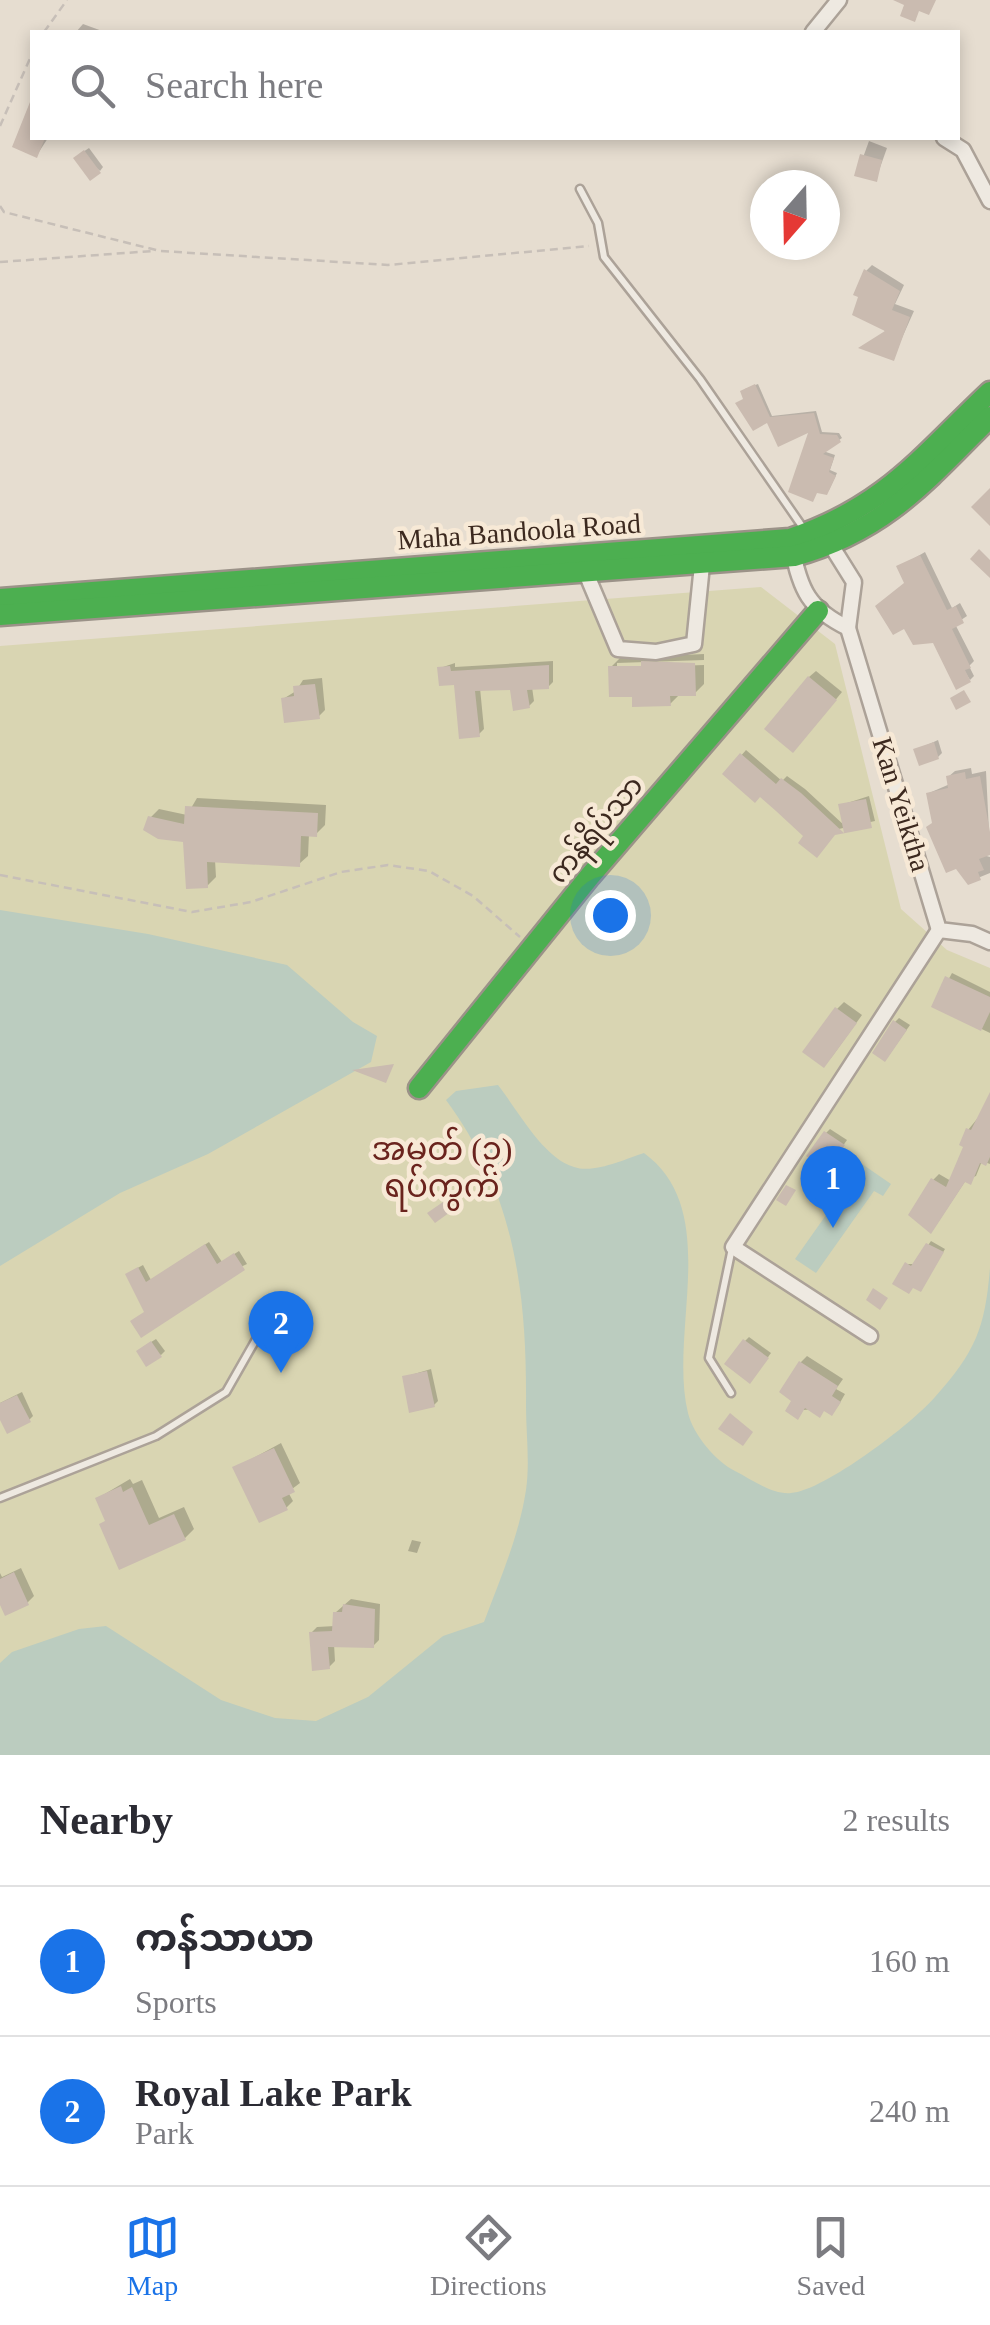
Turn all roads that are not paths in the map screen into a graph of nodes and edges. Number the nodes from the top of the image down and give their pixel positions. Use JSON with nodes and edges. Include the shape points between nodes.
{"nodes":[{"id":1,"x":839,"y":0,"type":"edge"},
{"id":2,"x":814,"y":30,"type":"edge"},
{"id":3,"x":947,"y":140,"type":"edge"},
{"id":4,"x":580,"y":189,"type":"dead end"},
{"id":5,"x":990,"y":201,"type":"edge"},
{"id":6,"x":990,"y":392,"type":"edge"},
{"id":7,"x":990,"y":417,"type":"edge"},
{"id":8,"x":810,"y":543,"type":"junction"},
{"id":9,"x":702,"y":565,"type":"junction"},
{"id":10,"x":586,"y":573,"type":"junction"},
{"id":11,"x":0,"y":599,"type":"edge"},
{"id":12,"x":818,"y":611,"type":"junction"},
{"id":13,"x":0,"y":614,"type":"edge"},
{"id":14,"x":848,"y":628,"type":"junction"},
{"id":15,"x":940,"y":930,"type":"junction"},
{"id":16,"x":990,"y":942,"type":"edge"},
{"id":17,"x":419,"y":1088,"type":"dead end"},
{"id":18,"x":733,"y":1247,"type":"junction"},
{"id":19,"x":263,"y":1327,"type":"dead end"},
{"id":20,"x":870,"y":1336,"type":"dead end"},
{"id":21,"x":731,"y":1393,"type":"dead end"},
{"id":22,"x":0,"y":1498,"type":"edge"}],
"edges":[{"from":1,"to":2,"type":"street"},
{"from":3,"to":5,"type":"street","via":[[963,150]]},
{"from":4,"to":8,"type":"lane","via":[[598,223],[604,257],[700,380]]},
{"from":6,"to":8,"type":"main road","name":"Maha Bandoola Road","via":[[879,502]]},
{"from":7,"to":8,"type":"main road","name":"Maha Bandoola Road","via":[[887,520]]},
{"from":8,"to":9,"type":"main road","name":"Maha Bandoola Road"},
{"from":8,"to":11,"type":"main road","name":"Maha Bandoola Road"},
{"from":8,"to":12,"type":"street","via":[[798,584]]},
{"from":8,"to":14,"type":"street","via":[[854,582]]},
{"from":9,"to":10,"type":"main road","name":"Maha Bandoola Road"},
{"from":9,"to":10,"type":"street","via":[[694,644],[656,652],[618,648]]},
{"from":10,"to":13,"type":"main road","name":"Maha Bandoola Road"},
{"from":12,"to":14,"type":"street"},
{"from":12,"to":17,"type":"main road","name":"ကန်ရိပ်သာ"},
{"from":14,"to":15,"type":"street","name":"Kan Yeiktha"},
{"from":15,"to":16,"type":"street"},
{"from":15,"to":18,"type":"street"},
{"from":18,"to":20,"type":"street"},
{"from":18,"to":21,"type":"lane","via":[[709,1358]]},
{"from":19,"to":22,"type":"lane","via":[[226,1392],[156,1436]]}]}
